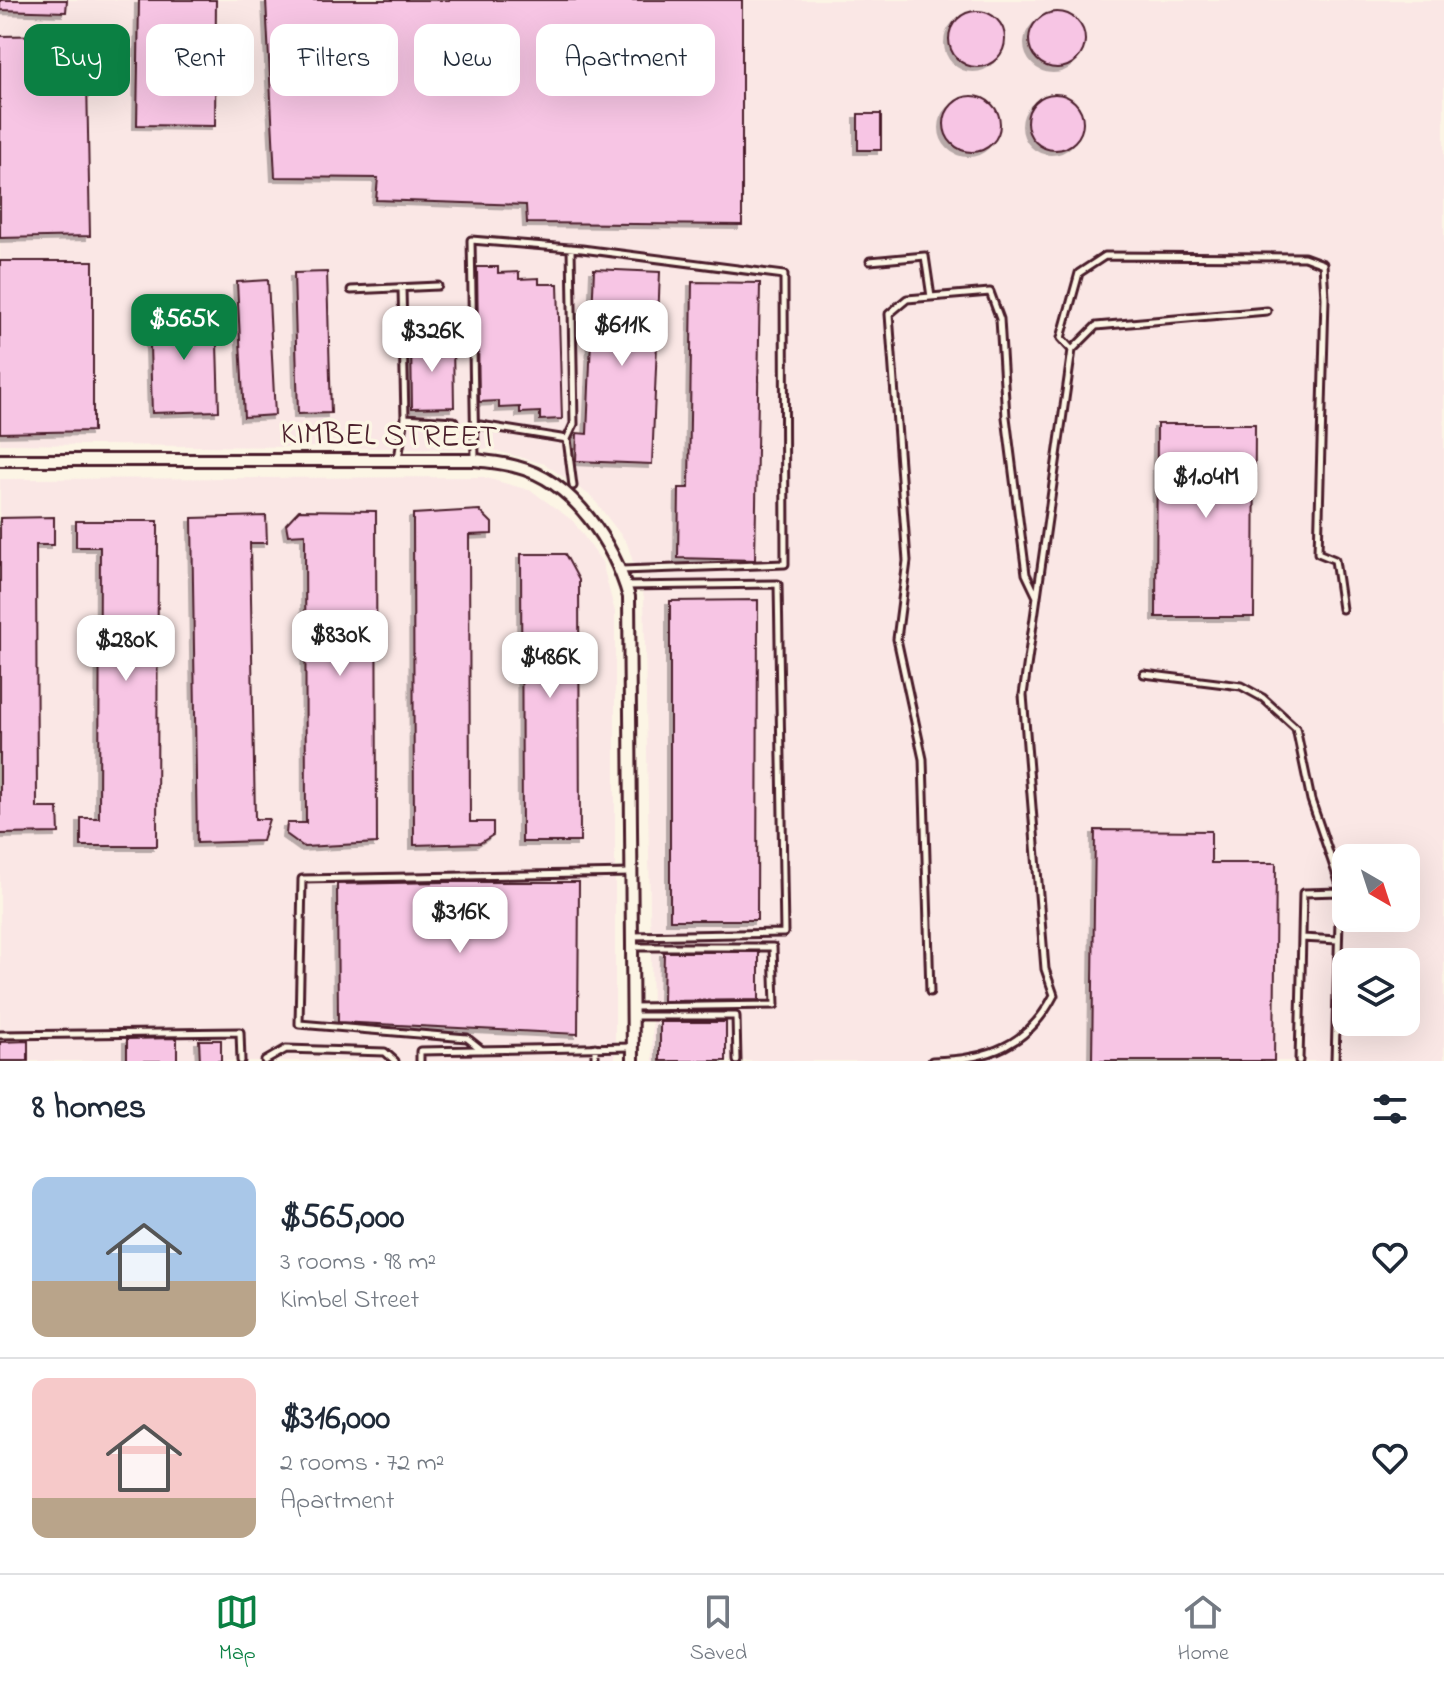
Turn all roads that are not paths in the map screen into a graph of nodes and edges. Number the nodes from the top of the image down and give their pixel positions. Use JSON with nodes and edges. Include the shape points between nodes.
{"nodes":[{"id":1,"x":571,"y":248,"type":"junction"},
{"id":2,"x":870,"y":261,"type":"dead end"},
{"id":3,"x":438,"y":286,"type":"dead end"},
{"id":4,"x":402,"y":288,"type":"junction"},
{"id":5,"x":351,"y":290,"type":"dead end"},
{"id":6,"x":931,"y":297,"type":"junction"},
{"id":7,"x":1267,"y":311,"type":"dead end"},
{"id":8,"x":1072,"y":350,"type":"junction"},
{"id":9,"x":405,"y":418,"type":"junction"},
{"id":10,"x":454,"y":421,"type":"dead end"},
{"id":11,"x":474,"y":424,"type":"junction"},
{"id":12,"x":567,"y":439,"type":"junction"},
{"id":13,"x":398,"y":459,"type":"junction"},
{"id":14,"x":0,"y":460,"type":"edge"},
{"id":15,"x":475,"y":460,"type":"junction"},
{"id":16,"x":573,"y":486,"type":"dead end"},
{"id":17,"x":621,"y":570,"type":"junction"},
{"id":18,"x":625,"y":586,"type":"junction"},
{"id":19,"x":1037,"y":597,"type":"junction"},
{"id":20,"x":1342,"y":609,"type":"dead end"},
{"id":21,"x":1144,"y":674,"type":"dead end"},
{"id":22,"x":1332,"y":859,"type":"edge"},
{"id":23,"x":631,"y":873,"type":"junction"},
{"id":24,"x":1332,"y":892,"type":"edge"},
{"id":25,"x":1338,"y":932,"type":"edge"},
{"id":26,"x":1302,"y":938,"type":"junction"},
{"id":27,"x":1338,"y":940,"type":"junction"},
{"id":28,"x":632,"y":942,"type":"junction"},
{"id":29,"x":930,"y":992,"type":"dead end"},
{"id":30,"x":633,"y":1012,"type":"junction"},
{"id":31,"x":0,"y":1035,"type":"edge"},
{"id":32,"x":595,"y":1047,"type":"junction"},
{"id":33,"x":633,"y":1047,"type":"junction"},
{"id":34,"x":482,"y":1050,"type":"junction"},
{"id":35,"x":968,"y":1060,"type":"edge"},
{"id":36,"x":241,"y":1061,"type":"edge"},
{"id":37,"x":265,"y":1061,"type":"edge"},
{"id":38,"x":395,"y":1061,"type":"edge"},
{"id":39,"x":420,"y":1061,"type":"edge"},
{"id":40,"x":595,"y":1061,"type":"edge"},
{"id":41,"x":633,"y":1061,"type":"edge"},
{"id":42,"x":737,"y":1061,"type":"edge"},
{"id":43,"x":932,"y":1061,"type":"edge"},
{"id":44,"x":1299,"y":1061,"type":"edge"},
{"id":45,"x":1335,"y":1061,"type":"edge"}],
"edges":[{"from":1,"to":11,"type":"lane","via":[[471,240]]},
{"from":1,"to":12,"type":"lane","via":[[574,424]]},
{"from":1,"to":17,"type":"lane","via":[[784,275],[785,564]]},
{"from":2,"to":6,"type":"lane","via":[[925,256]]},
{"from":3,"to":4,"type":"lane"},
{"from":4,"to":5,"type":"lane"},
{"from":4,"to":9,"type":"lane"},
{"from":6,"to":19,"type":"lane","via":[[990,292],[1000,319],[1026,574]]},
{"from":6,"to":29,"type":"lane","via":[[907,299],[889,314],[907,561],[897,639],[923,759]]},
{"from":7,"to":8,"type":"lane","via":[[1096,326]]},
{"from":8,"to":19,"type":"lane"},
{"from":8,"to":20,"type":"lane","via":[[1061,338],[1079,273],[1105,256],[1304,257],[1323,264],[1318,553],[1335,560]]},
{"from":9,"to":10,"type":"lane"},
{"from":9,"to":13,"type":"lane"},
{"from":11,"to":12,"type":"lane"},
{"from":11,"to":15,"type":"lane"},
{"from":12,"to":16,"type":"lane"},
{"from":13,"to":14,"type":"street","name":"KIMBEL STREET"},
{"from":13,"to":15,"type":"street","name":"KIMBEL STREET"},
{"from":15,"to":17,"type":"street","name":"KIMBEL STREET","via":[[520,467],[561,488]]},
{"from":17,"to":18,"type":"street","name":"KIMBEL STREET"},
{"from":18,"to":23,"type":"street","name":"KIMBEL STREET"},
{"from":18,"to":28,"type":"lane","via":[[778,584],[784,933]]},
{"from":19,"to":35,"type":"lane","via":[[1023,695],[1045,969],[1054,995],[1042,1018],[1015,1042]]},
{"from":21,"to":22,"type":"lane","via":[[1241,686],[1296,728],[1311,800]]},
{"from":23,"to":28,"type":"street","name":"KIMBEL STREET"},
{"from":23,"to":34,"type":"lane","via":[[302,879],[299,1024],[467,1038]]},
{"from":24,"to":26,"type":"lane","via":[[1303,893]]},
{"from":25,"to":27,"type":"lane"},
{"from":26,"to":27,"type":"lane"},
{"from":26,"to":44,"type":"lane"},
{"from":27,"to":45,"type":"lane"},
{"from":28,"to":30,"type":"street","name":"KIMBEL STREET"},
{"from":28,"to":30,"type":"lane","via":[[773,947],[775,1005]]},
{"from":30,"to":33,"type":"street","name":"KIMBEL STREET"},
{"from":30,"to":42,"type":"lane","via":[[736,1016]]},
{"from":31,"to":36,"type":"lane","via":[[240,1032]]},
{"from":32,"to":33,"type":"lane"},
{"from":32,"to":34,"type":"lane"},
{"from":32,"to":40,"type":"lane"},
{"from":33,"to":41,"type":"street","name":"KIMBEL STREET"},
{"from":34,"to":39,"type":"lane","via":[[420,1051]]},
{"from":35,"to":43,"type":"lane"},
{"from":37,"to":38,"type":"lane","via":[[286,1049],[385,1052]]}]}
